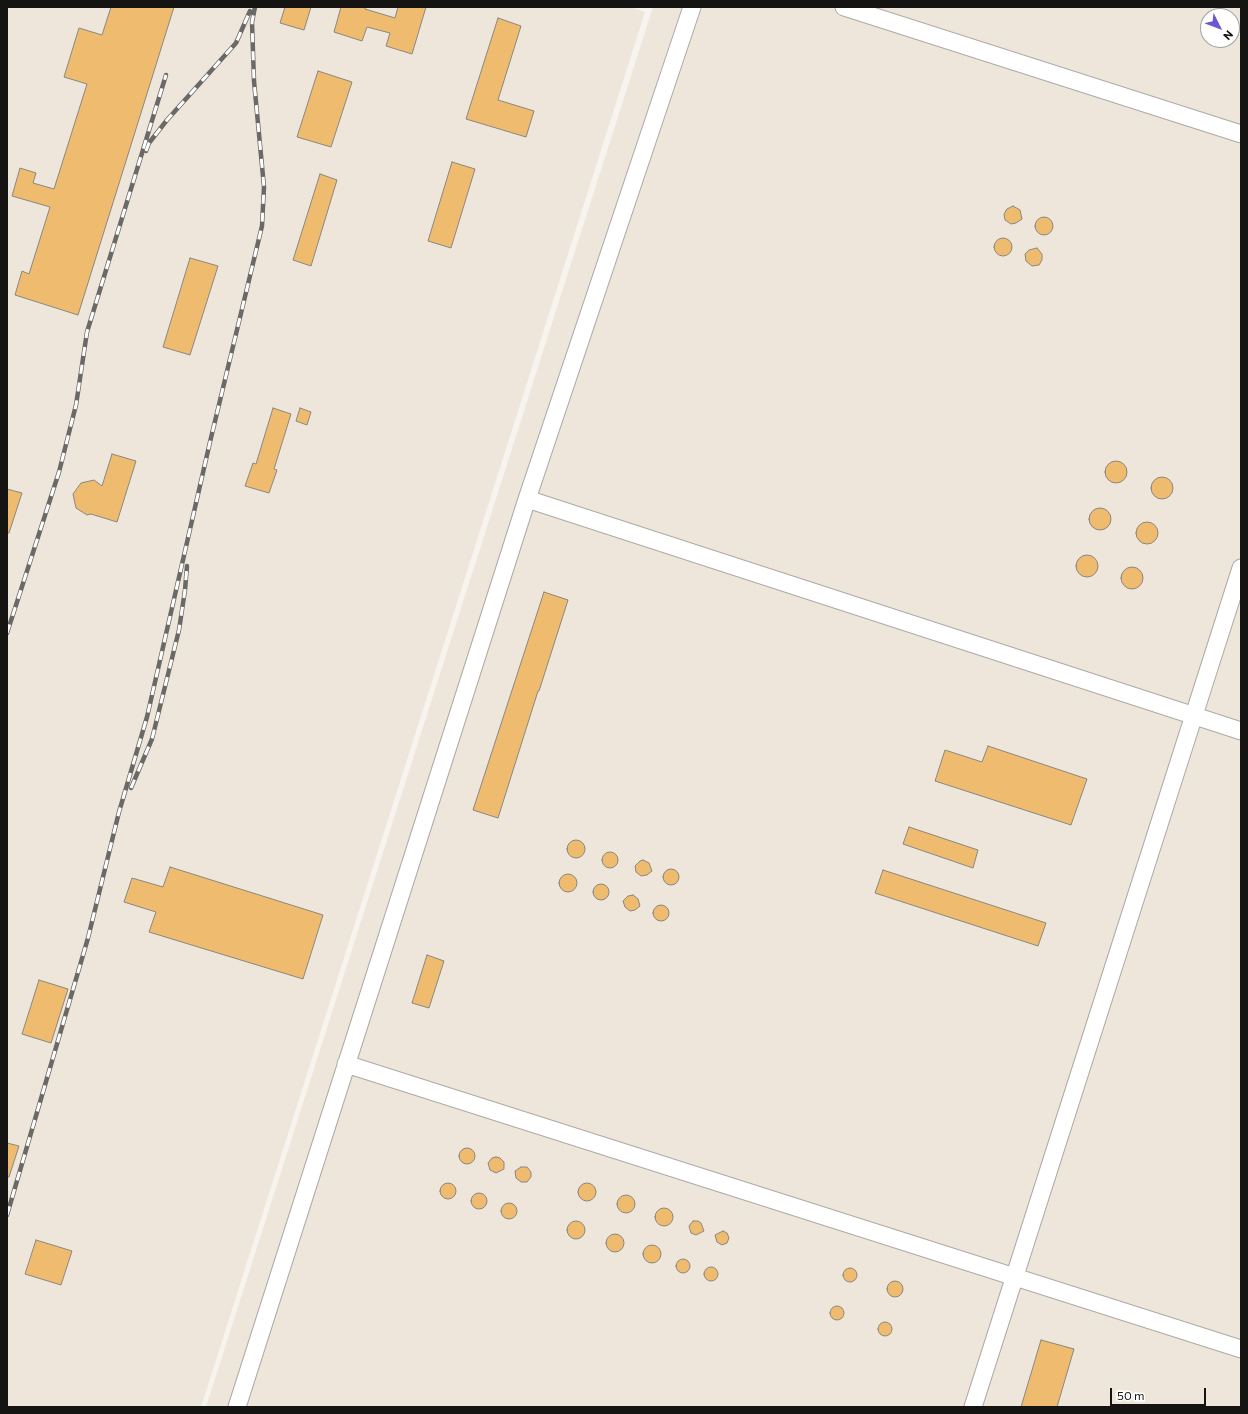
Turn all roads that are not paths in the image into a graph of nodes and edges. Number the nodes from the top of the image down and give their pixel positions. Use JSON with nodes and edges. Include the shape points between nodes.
{"nodes":[{"id":1,"x":692,"y":7,"type":"edge"},
{"id":2,"x":844,"y":7,"type":"edge"},
{"id":3,"x":1241,"y":134,"type":"edge"},
{"id":4,"x":527,"y":499,"type":"junction"},
{"id":5,"x":1241,"y":568,"type":"edge"},
{"id":6,"x":1194,"y":715,"type":"junction"},
{"id":7,"x":1241,"y":730,"type":"edge"},
{"id":8,"x":346,"y":1064,"type":"junction"},
{"id":9,"x":1014,"y":1277,"type":"junction"},
{"id":10,"x":1241,"y":1349,"type":"edge"},
{"id":11,"x":237,"y":1407,"type":"edge"},
{"id":12,"x":973,"y":1407,"type":"edge"}],
"edges":[{"from":1,"to":4,"type":"lane"},
{"from":2,"to":3,"type":"lane"},
{"from":4,"to":6,"type":"lane"},
{"from":4,"to":8,"type":"lane"},
{"from":5,"to":6,"type":"lane"},
{"from":6,"to":7,"type":"lane"},
{"from":6,"to":9,"type":"lane"},
{"from":8,"to":9,"type":"lane"},
{"from":8,"to":11,"type":"lane"},
{"from":9,"to":10,"type":"lane"},
{"from":9,"to":12,"type":"lane"}]}
